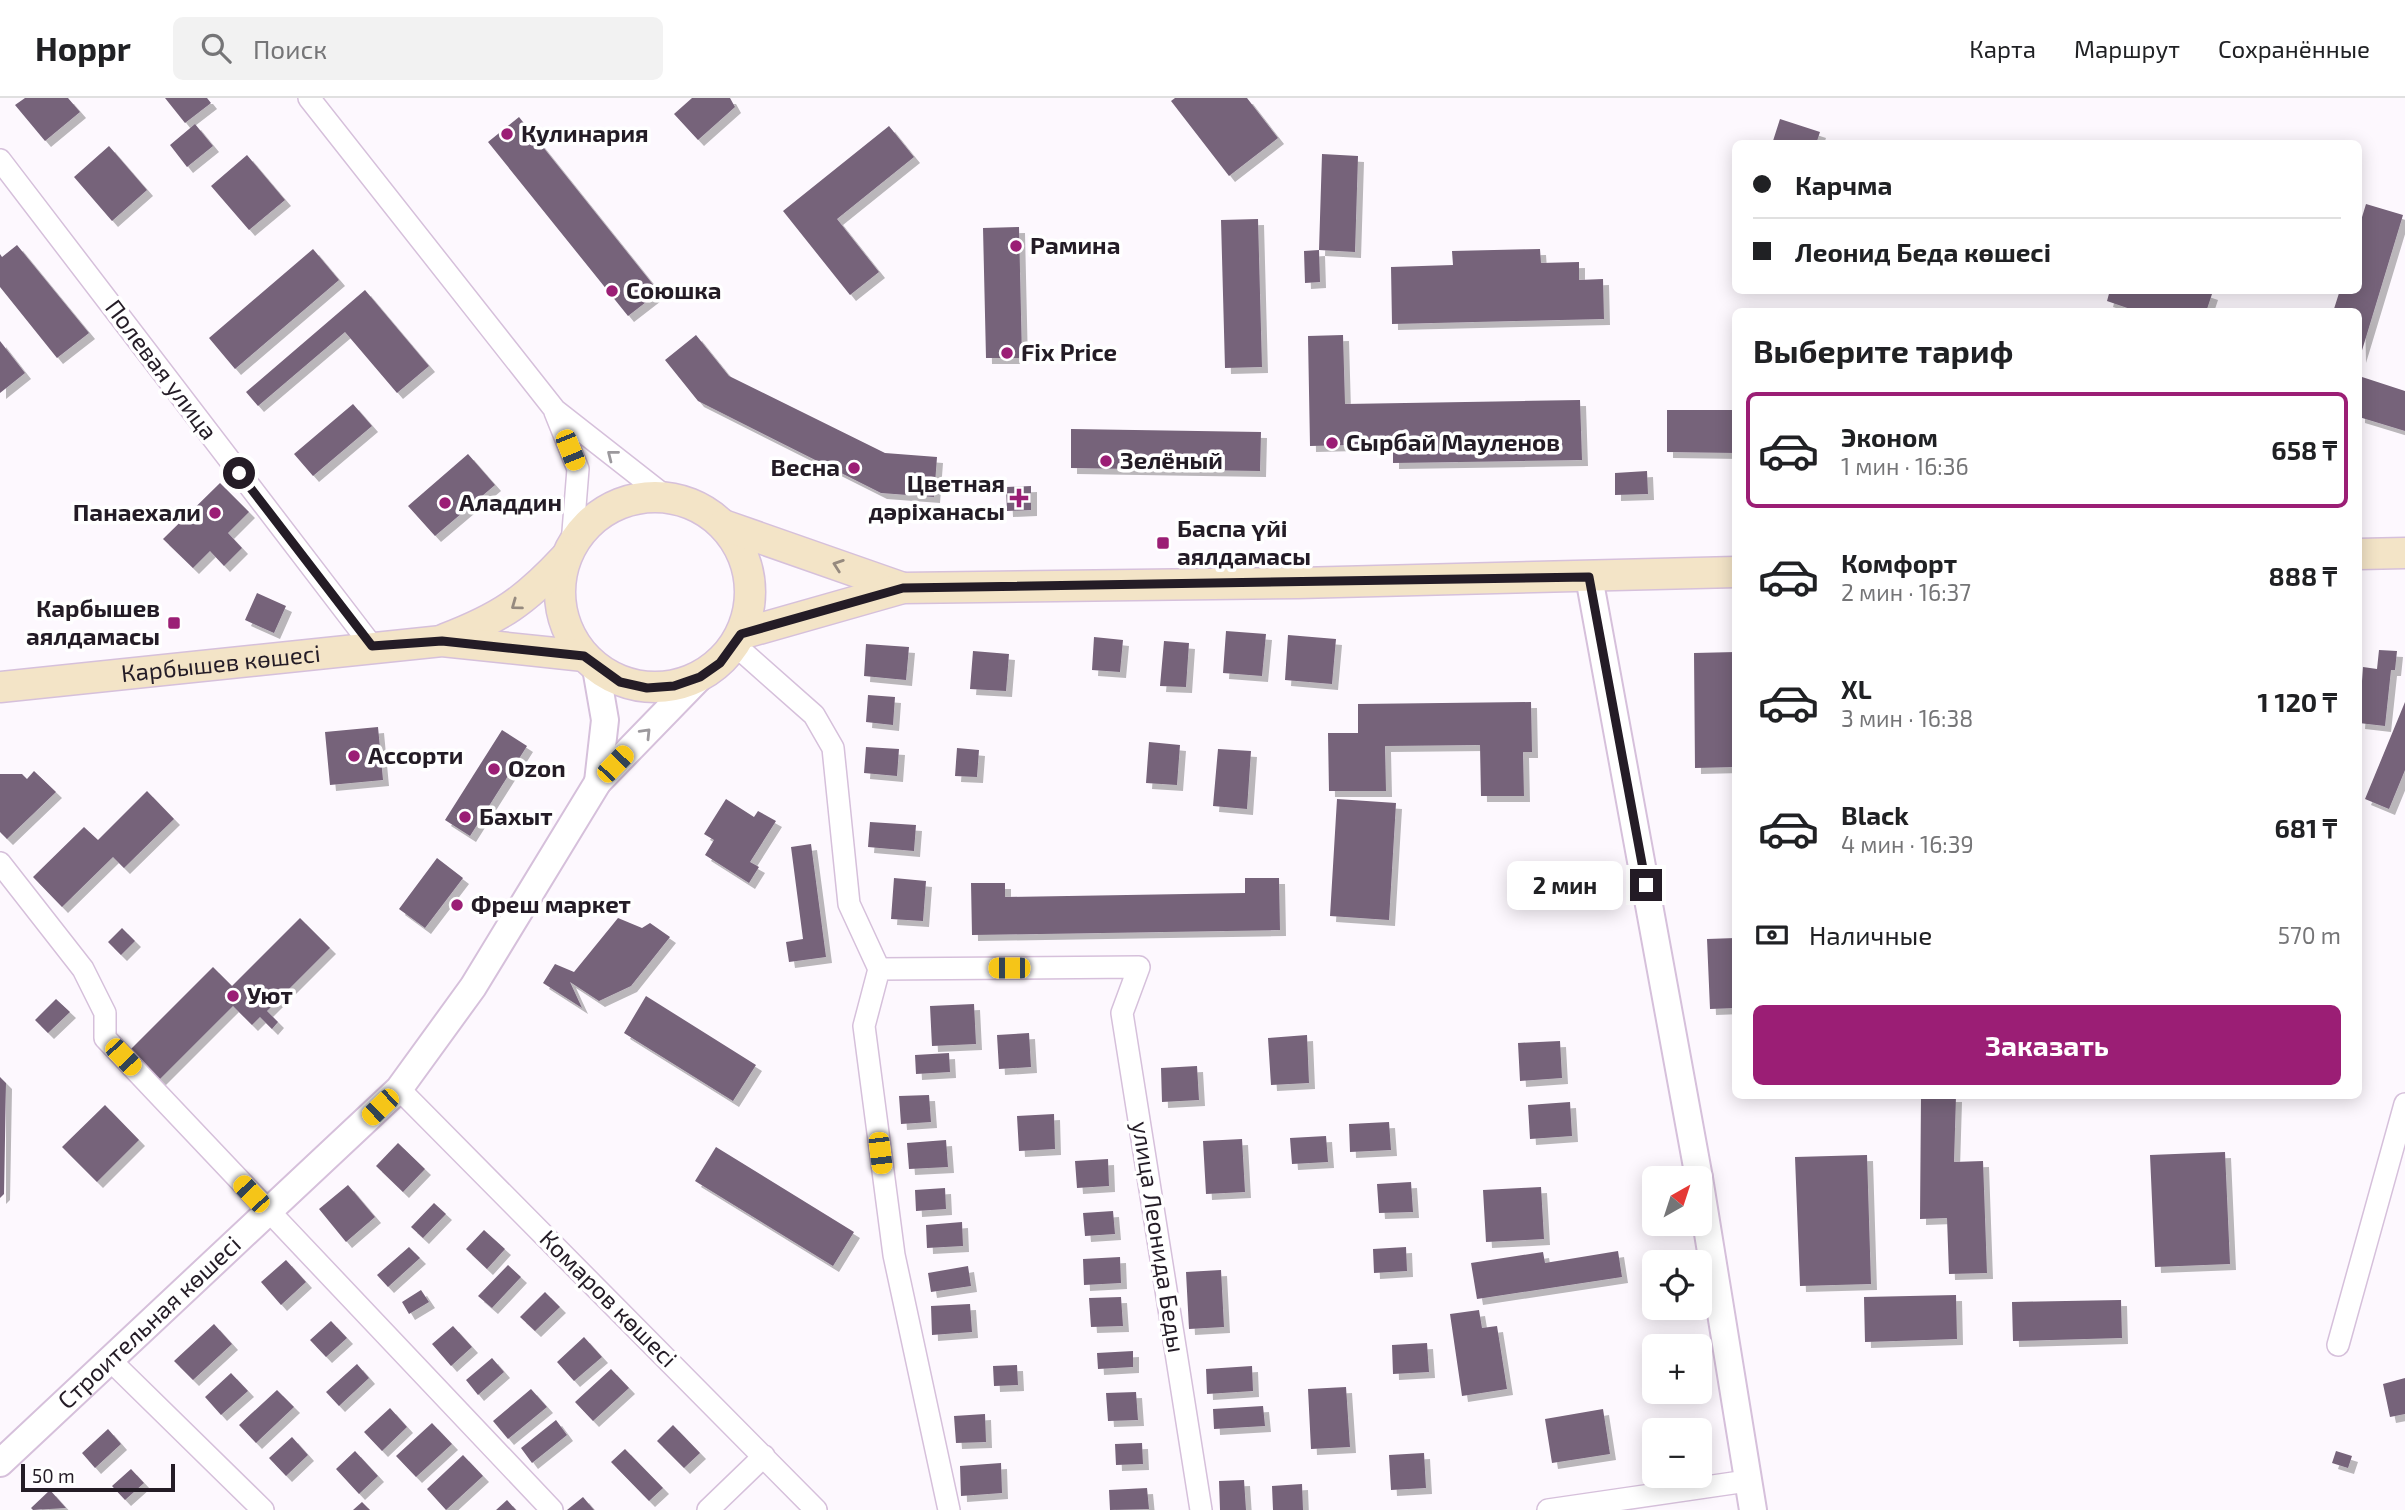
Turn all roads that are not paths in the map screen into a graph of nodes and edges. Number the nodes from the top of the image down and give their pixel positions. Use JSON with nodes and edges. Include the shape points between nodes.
{"nodes":[{"id":1,"x":309,"y":98,"type":"edge"},
{"id":2,"x":0,"y":160,"type":"edge"},
{"id":3,"x":555,"y":410,"type":"junction"},
{"id":4,"x":666,"y":497,"type":"junction"},
{"id":5,"x":723,"y":525,"type":"junction"},
{"id":6,"x":569,"y":551,"type":"junction"},
{"id":7,"x":2405,"y":553,"type":"edge"},
{"id":8,"x":2362,"y":554,"type":"edge"},
{"id":9,"x":1732,"y":572,"type":"edge"},
{"id":10,"x":1589,"y":577,"type":"junction"},
{"id":11,"x":903,"y":588,"type":"junction"},
{"id":12,"x":738,"y":639,"type":"junction"},
{"id":13,"x":442,"y":641,"type":"junction"},
{"id":14,"x":372,"y":646,"type":"junction"},
{"id":15,"x":590,"y":662,"type":"junction"},
{"id":16,"x":700,"y":677,"type":"junction"},
{"id":17,"x":0,"y":687,"type":"edge"},
{"id":18,"x":598,"y":782,"type":"junction"},
{"id":19,"x":0,"y":863,"type":"edge"},
{"id":20,"x":879,"y":969,"type":"junction"},
{"id":21,"x":399,"y":1089,"type":"junction"},
{"id":22,"x":2405,"y":1104,"type":"edge"},
{"id":23,"x":1697,"y":1166,"type":"edge"},
{"id":24,"x":269,"y":1213,"type":"junction"},
{"id":25,"x":1708,"y":1236,"type":"edge"},
{"id":26,"x":2338,"y":1345,"type":"dead end"},
{"id":27,"x":110,"y":1360,"type":"junction"},
{"id":28,"x":764,"y":1456,"type":"junction"},
{"id":29,"x":0,"y":1463,"type":"edge"},
{"id":30,"x":1747,"y":1481,"type":"junction"},
{"id":31,"x":262,"y":1510,"type":"edge"},
{"id":32,"x":552,"y":1510,"type":"edge"},
{"id":33,"x":708,"y":1510,"type":"edge"},
{"id":34,"x":816,"y":1510,"type":"edge"},
{"id":35,"x":949,"y":1510,"type":"edge"},
{"id":36,"x":1201,"y":1510,"type":"edge"},
{"id":37,"x":1548,"y":1510,"type":"edge"},
{"id":38,"x":1753,"y":1510,"type":"edge"}],
"edges":[{"from":1,"to":3,"type":"street"},
{"from":2,"to":14,"type":"street","name":"Полевая улица"},
{"from":4,"to":3,"type":"street","one_way":true},
{"from":3,"to":6,"type":"street","via":[[578,469]]},
{"from":4,"to":5,"type":"main road","via":[[697,506]]},
{"from":4,"to":6,"type":"main road","via":[[638,498],[612,506],[589,522]]},
{"from":11,"to":5,"type":"main road","one_way":true},
{"from":5,"to":12,"type":"main road","via":[[744,558],[749,577],[749,606]]},
{"from":6,"to":13,"type":"main road","one_way":true,"via":[[520,603],[491,622]]},
{"from":6,"to":15,"type":"main road","via":[[559,583],[561,610],[569,635]]},
{"from":7,"to":8,"type":"main road"},
{"from":9,"to":10,"type":"main road"},
{"from":10,"to":11,"type":"main road"},
{"from":10,"to":23,"type":"street"},
{"from":11,"to":12,"type":"main road"},
{"from":12,"to":16,"type":"main road","via":[[720,663]]},
{"from":12,"to":20,"type":"street","via":[[814,715],[833,748],[849,904]]},
{"from":13,"to":14,"type":"main road","name":"Карбышев көшесі"},
{"from":13,"to":15,"type":"main road"},
{"from":14,"to":17,"type":"main road","name":"Карбышев көшесі"},
{"from":15,"to":16,"type":"main road","via":[[620,682],[647,688],[674,686]]},
{"from":15,"to":18,"type":"street","via":[[606,720]]},
{"from":18,"to":16,"type":"street","one_way":true},
{"from":18,"to":21,"type":"street","name":"Строительная көшесі","via":[[473,987]]},
{"from":19,"to":24,"type":"street","via":[[83,970],[105,1013],[105,1038]]},
{"from":20,"to":35,"type":"street","via":[[864,1026],[894,1255]]},
{"from":20,"to":36,"type":"street","name":"улица Леонида Беды","via":[[1139,967],[1122,1013]]},
{"from":21,"to":24,"type":"street","name":"Строительная көшесі"},
{"from":21,"to":28,"type":"street","name":"Комаров көшесі"},
{"from":22,"to":26,"type":"street"},
{"from":24,"to":27,"type":"street","name":"Строительная көшесі"},
{"from":24,"to":32,"type":"street"},
{"from":25,"to":30,"type":"street"},
{"from":27,"to":29,"type":"street","name":"Строительная көшесі"},
{"from":27,"to":31,"type":"street"},
{"from":28,"to":33,"type":"street"},
{"from":28,"to":34,"type":"street","name":"Комаров көшесі"},
{"from":30,"to":37,"type":"street"},
{"from":30,"to":38,"type":"street"}]}
